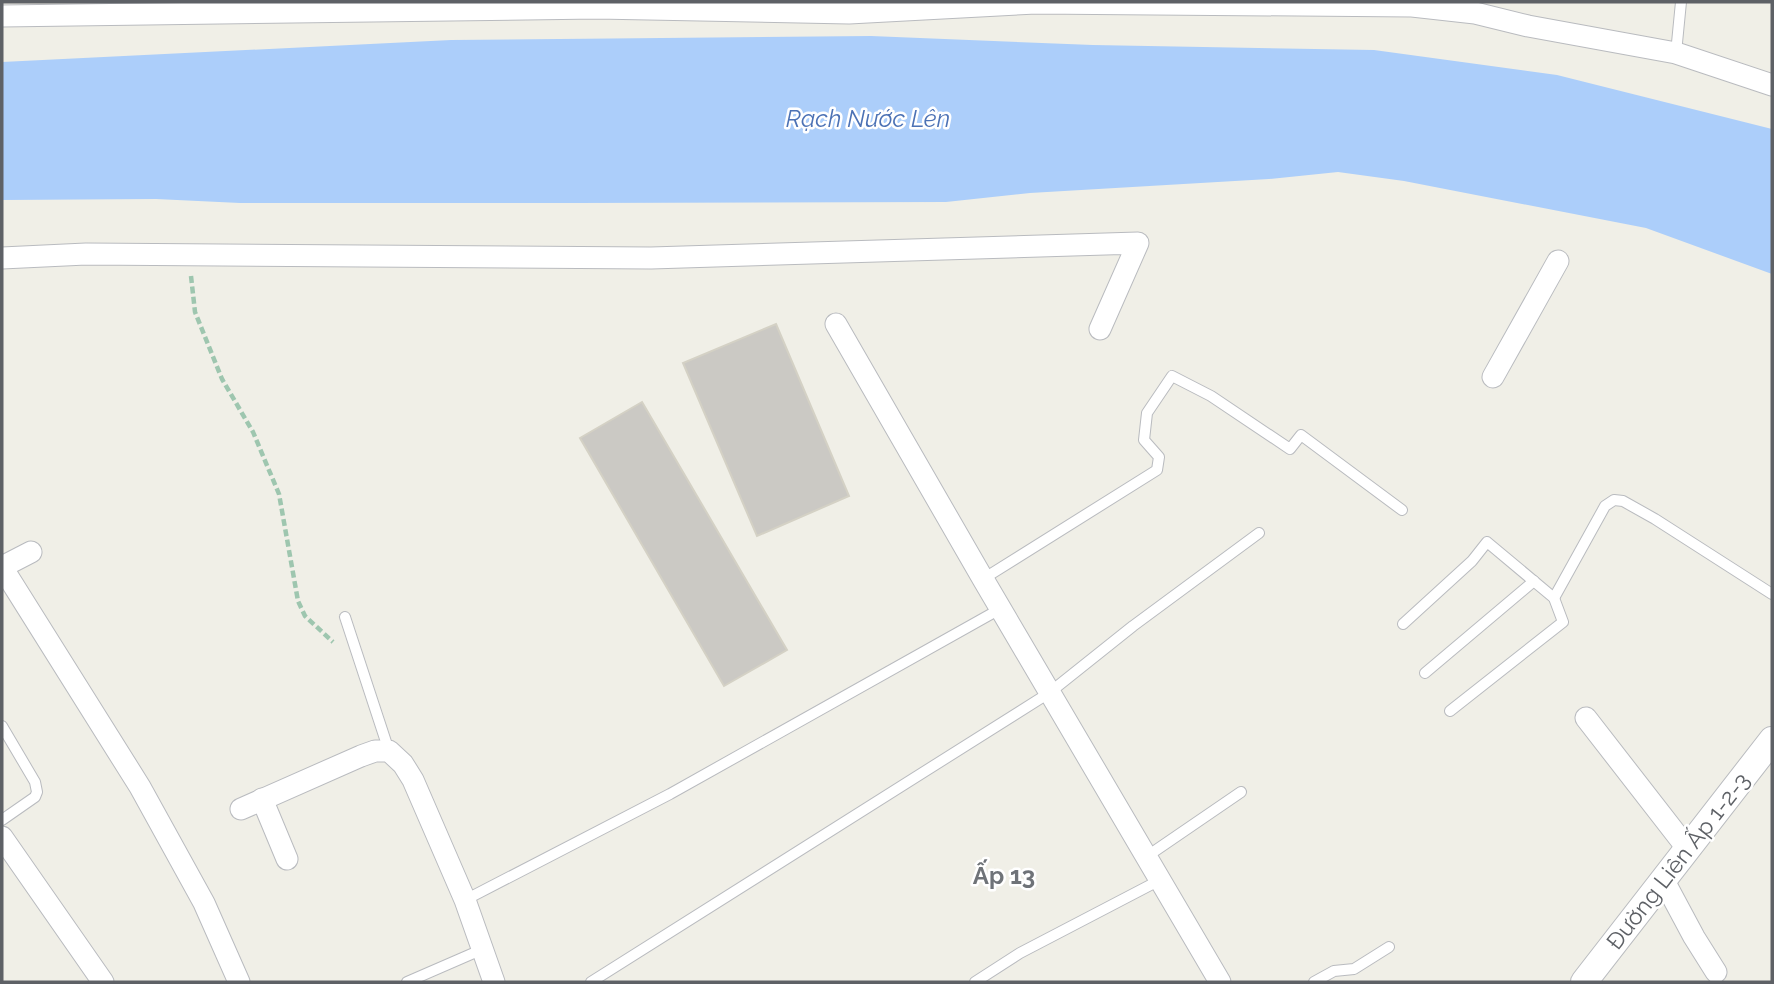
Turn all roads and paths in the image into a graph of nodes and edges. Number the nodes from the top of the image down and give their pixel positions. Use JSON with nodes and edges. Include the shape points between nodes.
{"nodes":[{"id":1,"x":1681,"y":2,"type":"edge"},
{"id":2,"x":1131,"y":3,"type":"edge"},
{"id":3,"x":528,"y":5,"type":"edge"},
{"id":4,"x":393,"y":6,"type":"edge"},
{"id":5,"x":2,"y":16,"type":"edge"},
{"id":6,"x":1676,"y":53,"type":"junction"},
{"id":7,"x":1772,"y":85,"type":"edge"},
{"id":8,"x":188,"y":255,"type":"junction"},
{"id":9,"x":2,"y":258,"type":"edge"},
{"id":10,"x":1558,"y":261,"type":"dead end"},
{"id":11,"x":836,"y":324,"type":"dead end"},
{"id":12,"x":1100,"y":329,"type":"dead end"},
{"id":13,"x":1493,"y":377,"type":"dead end"},
{"id":14,"x":1402,"y":510,"type":"dead end"},
{"id":15,"x":1259,"y":533,"type":"dead end"},
{"id":16,"x":30,"y":552,"type":"dead end"},
{"id":17,"x":2,"y":567,"type":"edge"},
{"id":18,"x":983,"y":579,"type":"junction"},
{"id":19,"x":1534,"y":582,"type":"junction"},
{"id":20,"x":1772,"y":594,"type":"edge"},
{"id":21,"x":1554,"y":598,"type":"junction"},
{"id":22,"x":1000,"y":608,"type":"junction"},
{"id":23,"x":345,"y":617,"type":"dead end"},
{"id":24,"x":1403,"y":624,"type":"dead end"},
{"id":25,"x":339,"y":648,"type":"dead end"},
{"id":26,"x":1424,"y":673,"type":"dead end"},
{"id":27,"x":1049,"y":693,"type":"junction"},
{"id":28,"x":1450,"y":711,"type":"dead end"},
{"id":29,"x":1586,"y":718,"type":"dead end"},
{"id":30,"x":2,"y":726,"type":"edge"},
{"id":31,"x":1772,"y":740,"type":"edge"},
{"id":32,"x":389,"y":751,"type":"junction"},
{"id":33,"x":1241,"y":792,"type":"dead end"},
{"id":34,"x":262,"y":799,"type":"junction"},
{"id":35,"x":241,"y":808,"type":"dead end"},
{"id":36,"x":2,"y":820,"type":"edge"},
{"id":37,"x":2,"y":837,"type":"edge"},
{"id":38,"x":1687,"y":848,"type":"junction"},
{"id":39,"x":1146,"y":857,"type":"junction"},
{"id":40,"x":286,"y":859,"type":"dead end"},
{"id":41,"x":1160,"y":880,"type":"junction"},
{"id":42,"x":1664,"y":881,"type":"junction"},
{"id":43,"x":465,"y":900,"type":"junction"},
{"id":44,"x":1389,"y":947,"type":"dead end"},
{"id":45,"x":483,"y":949,"type":"junction"},
{"id":46,"x":1716,"y":972,"type":"dead end"},
{"id":47,"x":97,"y":980,"type":"edge"},
{"id":48,"x":239,"y":982,"type":"edge"},
{"id":49,"x":407,"y":982,"type":"edge"},
{"id":50,"x":494,"y":982,"type":"edge"},
{"id":51,"x":591,"y":982,"type":"edge"},
{"id":52,"x":975,"y":982,"type":"edge"},
{"id":53,"x":1220,"y":982,"type":"edge"},
{"id":54,"x":1314,"y":982,"type":"edge"},
{"id":55,"x":1584,"y":982,"type":"edge"}],
"edges":[{"from":1,"to":6,"type":"lane"},
{"from":2,"to":3,"type":"street","via":[[849,13]]},
{"from":2,"to":6,"type":"street","via":[[1412,6],[1475,13]]},
{"from":3,"to":4,"type":"street"},
{"from":4,"to":5,"type":"street"},
{"from":6,"to":7,"type":"street"},
{"from":8,"to":9,"type":"street"},
{"from":8,"to":12,"type":"street","via":[[651,258],[1138,243]]},
{"from":8,"to":25,"type":"path","via":[[195,312],[222,379],[253,432],[279,494],[298,601],[305,616]]},
{"from":10,"to":13,"type":"street"},
{"from":11,"to":18,"type":"street"},
{"from":14,"to":18,"type":"lane","via":[[1301,435],[1290,449],[1211,396],[1172,376],[1147,413],[1144,440],[1159,457],[1157,470]]},
{"from":15,"to":27,"type":"lane"},
{"from":16,"to":17,"type":"street"},
{"from":17,"to":48,"type":"street","via":[[140,788],[204,903]]},
{"from":18,"to":22,"type":"street"},
{"from":19,"to":21,"type":"lane"},
{"from":19,"to":24,"type":"lane","via":[[1487,542]]},
{"from":19,"to":26,"type":"lane"},
{"from":20,"to":21,"type":"lane","via":[[1655,519],[1614,500],[1605,506]]},
{"from":21,"to":28,"type":"lane","via":[[1563,622]]},
{"from":22,"to":27,"type":"street"},
{"from":22,"to":43,"type":"lane","via":[[670,794]]},
{"from":23,"to":32,"type":"lane"},
{"from":27,"to":39,"type":"street"},
{"from":27,"to":51,"type":"lane"},
{"from":29,"to":38,"type":"street"},
{"from":30,"to":36,"type":"lane","via":[[37,792]]},
{"from":31,"to":38,"type":"street","name":"Đường Liên Ấp 1-2-3"},
{"from":32,"to":34,"type":"street","via":[[361,756]]},
{"from":32,"to":43,"type":"street","via":[[413,780]]},
{"from":33,"to":39,"type":"lane"},
{"from":34,"to":35,"type":"street"},
{"from":34,"to":40,"type":"street"},
{"from":37,"to":47,"type":"street"},
{"from":38,"to":42,"type":"street","name":"Đường Liên Ấp 1-2-3"},
{"from":39,"to":41,"type":"street"},
{"from":41,"to":52,"type":"lane","via":[[1020,953]]},
{"from":41,"to":53,"type":"street"},
{"from":42,"to":46,"type":"street"},
{"from":42,"to":55,"type":"street","name":"Đường Liên Ấp 1-2-3"},
{"from":43,"to":45,"type":"street"},
{"from":44,"to":54,"type":"lane","via":[[1354,969],[1334,971]]},
{"from":45,"to":49,"type":"lane"},
{"from":45,"to":50,"type":"street"}]}
